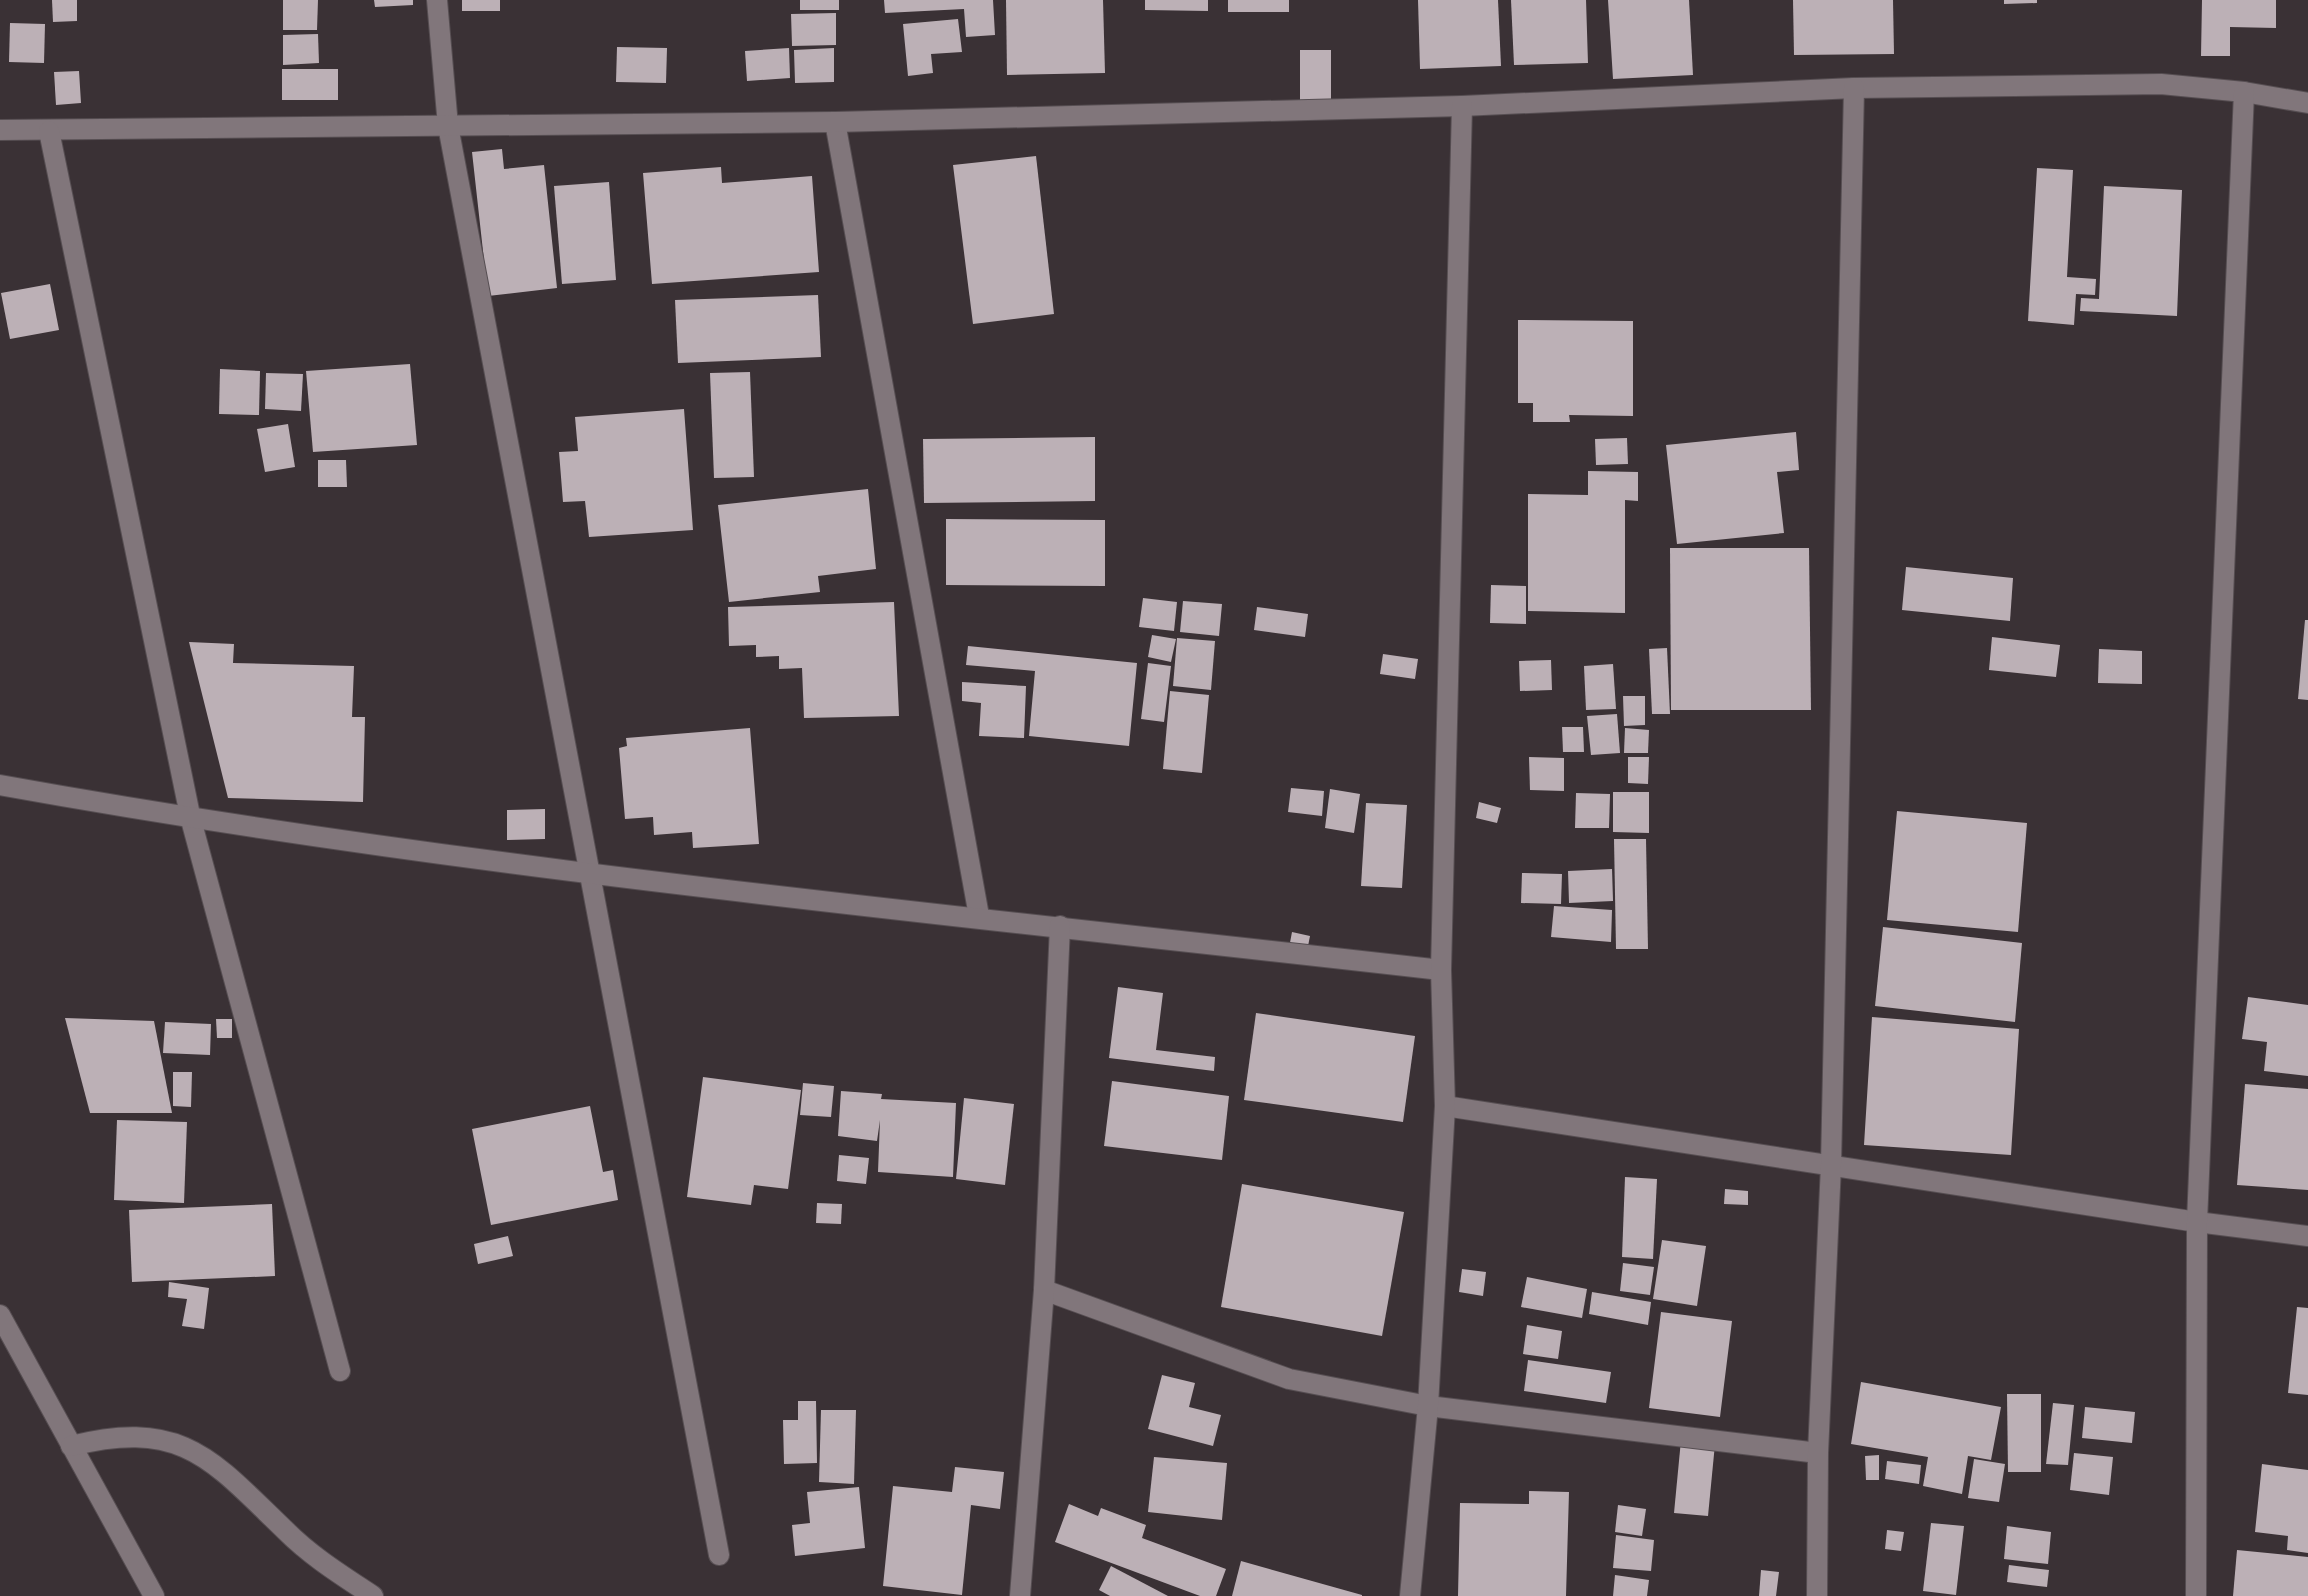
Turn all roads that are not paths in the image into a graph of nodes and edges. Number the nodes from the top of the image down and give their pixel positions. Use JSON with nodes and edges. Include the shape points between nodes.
{"nodes":[{"id":1,"x":437,"y":0,"type":"edge"},
{"id":2,"x":1854,"y":88,"type":"junction"},
{"id":3,"x":2244,"y":92,"type":"junction"},
{"id":4,"x":2308,"y":104,"type":"edge"},
{"id":5,"x":1462,"y":106,"type":"junction"},
{"id":6,"x":835,"y":122,"type":"junction"},
{"id":7,"x":448,"y":126,"type":"junction"},
{"id":8,"x":0,"y":130,"type":"edge"},
{"id":9,"x":49,"y":132,"type":"junction"},
{"id":10,"x":0,"y":786,"type":"edge"},
{"id":11,"x":190,"y":820,"type":"junction"},
{"id":12,"x":590,"y":873,"type":"junction"},
{"id":13,"x":979,"y":916,"type":"junction"},
{"id":14,"x":1060,"y":926,"type":"junction"},
{"id":15,"x":1441,"y":970,"type":"junction"},
{"id":16,"x":1445,"y":1106,"type":"junction"},
{"id":17,"x":1831,"y":1165,"type":"junction"},
{"id":18,"x":2197,"y":1222,"type":"junction"},
{"id":19,"x":2308,"y":1236,"type":"edge"},
{"id":20,"x":1044,"y":1290,"type":"junction"},
{"id":21,"x":0,"y":1315,"type":"edge"},
{"id":22,"x":340,"y":1372,"type":"dead end"},
{"id":23,"x":1428,"y":1406,"type":"junction"},
{"id":24,"x":71,"y":1446,"type":"junction"},
{"id":25,"x":1818,"y":1454,"type":"junction"},
{"id":26,"x":719,"y":1555,"type":"dead end"},
{"id":27,"x":154,"y":1596,"type":"edge"},
{"id":28,"x":373,"y":1596,"type":"edge"},
{"id":29,"x":1020,"y":1596,"type":"edge"},
{"id":30,"x":1410,"y":1596,"type":"edge"},
{"id":31,"x":1817,"y":1596,"type":"edge"},
{"id":32,"x":2196,"y":1596,"type":"edge"}],
"edges":[{"from":1,"to":7,"type":"street"},
{"from":2,"to":3,"type":"street","via":[[2161,84]]},
{"from":2,"to":5,"type":"street"},
{"from":2,"to":17,"type":"street"},
{"from":3,"to":4,"type":"street"},
{"from":3,"to":18,"type":"street"},
{"from":5,"to":6,"type":"street"},
{"from":5,"to":15,"type":"street"},
{"from":6,"to":7,"type":"street"},
{"from":6,"to":13,"type":"street"},
{"from":7,"to":9,"type":"street"},
{"from":7,"to":12,"type":"street"},
{"from":8,"to":9,"type":"street"},
{"from":9,"to":11,"type":"street"},
{"from":10,"to":11,"type":"street"},
{"from":11,"to":12,"type":"street"},
{"from":11,"to":22,"type":"street"},
{"from":12,"to":13,"type":"street"},
{"from":12,"to":26,"type":"street"},
{"from":13,"to":14,"type":"street"},
{"from":14,"to":15,"type":"street"},
{"from":14,"to":20,"type":"street"},
{"from":15,"to":16,"type":"street"},
{"from":16,"to":17,"type":"street"},
{"from":16,"to":23,"type":"street"},
{"from":17,"to":18,"type":"street"},
{"from":17,"to":25,"type":"street"},
{"from":18,"to":19,"type":"street"},
{"from":18,"to":32,"type":"street"},
{"from":20,"to":23,"type":"street","via":[[1289,1379]]},
{"from":20,"to":29,"type":"street"},
{"from":21,"to":24,"type":"street"},
{"from":23,"to":25,"type":"street"},
{"from":23,"to":30,"type":"street"},
{"from":24,"to":27,"type":"street"},
{"from":24,"to":28,"type":"street","via":[[108,1437],[183,1446],[217,1464],[289,1535]]},
{"from":25,"to":31,"type":"street"}]}
